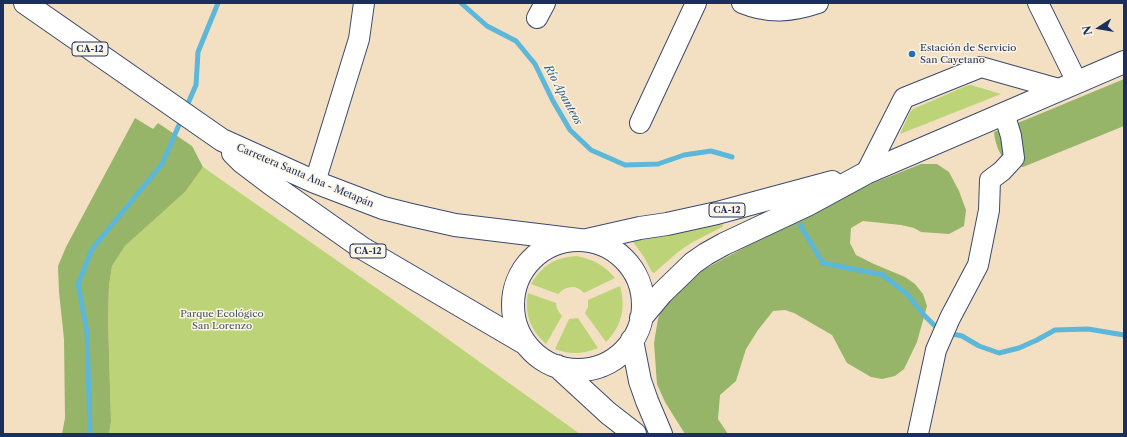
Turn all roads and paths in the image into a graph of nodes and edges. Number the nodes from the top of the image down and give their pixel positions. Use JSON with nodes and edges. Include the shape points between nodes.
{"nodes":[{"id":1,"x":25,"y":3,"type":"edge"},
{"id":2,"x":364,"y":3,"type":"edge"},
{"id":3,"x":696,"y":3,"type":"edge"},
{"id":4,"x":742,"y":3,"type":"edge"},
{"id":5,"x":818,"y":3,"type":"edge"},
{"id":6,"x":1038,"y":3,"type":"edge"},
{"id":7,"x":1124,"y":62,"type":"edge"},
{"id":8,"x":1068,"y":86,"type":"junction"},
{"id":9,"x":1004,"y":114,"type":"junction"},
{"id":10,"x":640,"y":123,"type":"dead end"},
{"id":11,"x":222,"y":140,"type":"junction"},
{"id":12,"x":866,"y":172,"type":"junction"},
{"id":13,"x":315,"y":182,"type":"junction"},
{"id":14,"x":583,"y":240,"type":"junction"},
{"id":15,"x":641,"y":318,"type":"junction"},
{"id":16,"x":632,"y":340,"type":"junction"},
{"id":17,"x":526,"y":344,"type":"junction"},
{"id":18,"x":557,"y":366,"type":"junction"},
{"id":19,"x":635,"y":434,"type":"edge"},
{"id":20,"x":661,"y":434,"type":"edge"},
{"id":21,"x":918,"y":434,"type":"edge"}],
"edges":[{"from":1,"to":11,"type":"main road","name":"Carretera Santa Ana - Metapán","number":"CA-12"},
{"from":2,"to":13,"type":"street","via":[[359,39]]},
{"from":3,"to":10,"type":"street"},
{"from":4,"to":5,"type":"street","via":[[760,9],[779,11],[799,9]]},
{"from":6,"to":8,"type":"street"},
{"from":7,"to":8,"type":"main road","number":"CA-12"},
{"from":8,"to":9,"type":"main road","number":"CA-12"},
{"from":8,"to":12,"type":"street","via":[[981,66],[904,98]]},
{"from":9,"to":12,"type":"main road","number":"CA-12"},
{"from":9,"to":21,"type":"street","via":[[1014,158],[990,180],[989,210],[978,265],[936,350]]},
{"from":11,"to":13,"type":"main road","name":"Carretera Santa Ana - Metapán"},
{"from":11,"to":17,"type":"main road","name":"Carretera Santa Ana - Metapán","number":"CA-12","via":[[242,162],[362,248]]},
{"from":12,"to":14,"type":"main road","number":"CA-12","via":[[717,212]]},
{"from":12,"to":15,"type":"main road","number":"CA-12","via":[[807,205],[706,254],[662,293]]},
{"from":13,"to":14,"type":"main road","name":"Carretera Santa Ana - Metapán","via":[[383,208],[455,225]]},
{"from":14,"to":15,"type":"main road","via":[[609,248],[621,257],[636,276],[642,304]]},
{"from":14,"to":17,"type":"main road","via":[[556,243],[543,250],[529,262],[519,277],[514,295],[514,314],[519,332]]},
{"from":15,"to":16,"type":"main road"},
{"from":16,"to":18,"type":"main road","via":[[616,357],[594,368],[576,370]]},
{"from":16,"to":20,"type":"main road","via":[[640,380]]},
{"from":17,"to":18,"type":"main road","via":[[540,357]]},
{"from":18,"to":19,"type":"main road"}]}
